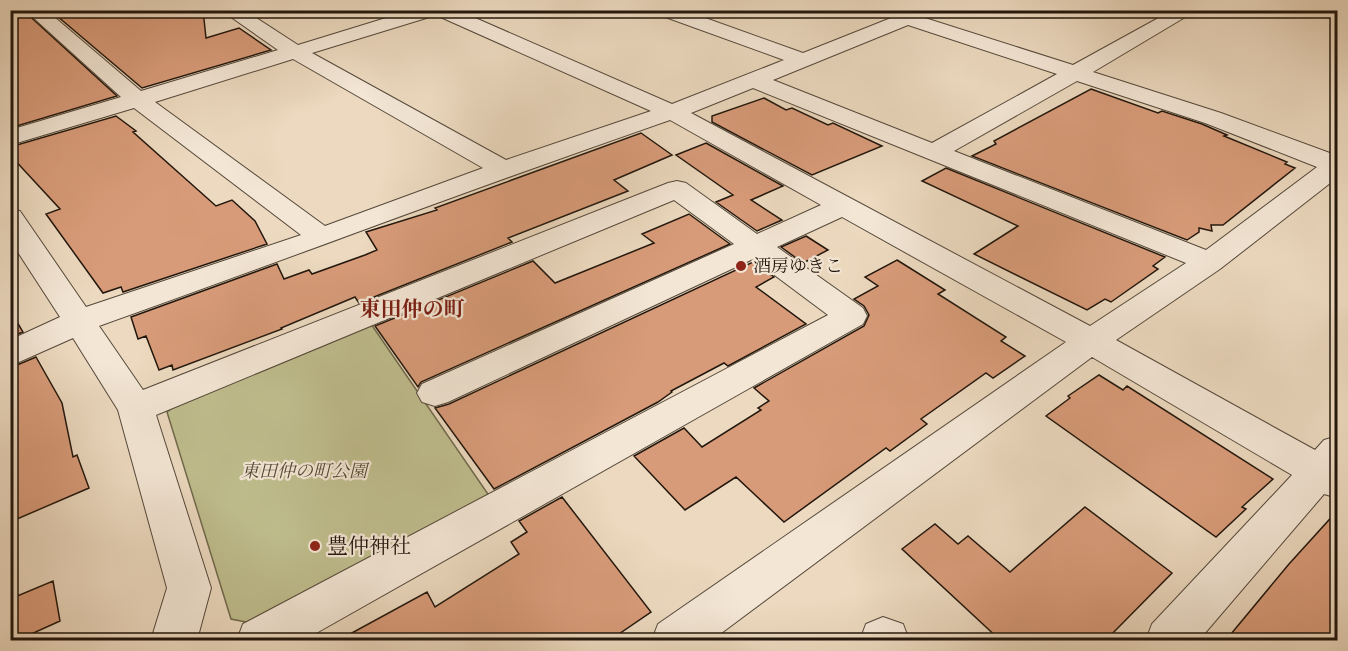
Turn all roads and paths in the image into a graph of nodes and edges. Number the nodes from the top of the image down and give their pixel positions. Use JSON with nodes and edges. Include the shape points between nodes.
{"nodes":[{"id":1,"x":34,"y":10,"type":"edge"},
{"id":2,"x":230,"y":10,"type":"edge"},
{"id":3,"x":434,"y":10,"type":"edge"},
{"id":4,"x":440,"y":10,"type":"edge"},
{"id":5,"x":664,"y":10,"type":"edge"},
{"id":6,"x":882,"y":10,"type":"edge"},
{"id":7,"x":1188,"y":10,"type":"edge"},
{"id":8,"x":1321,"y":10,"type":"edge"},
{"id":9,"x":1338,"y":14,"type":"edge"},
{"id":10,"x":919,"y":15,"type":"edge"},
{"id":11,"x":295,"y":52,"type":"junction"},
{"id":12,"x":804,"y":60,"type":"junction"},
{"id":13,"x":1076,"y":72,"type":"junction"},
{"id":14,"x":754,"y":80,"type":"junction"},
{"id":15,"x":138,"y":99,"type":"junction"},
{"id":16,"x":672,"y":112,"type":"junction"},
{"id":17,"x":10,"y":138,"type":"edge"},
{"id":18,"x":932,"y":153,"type":"junction"},
{"id":19,"x":1337,"y":165,"type":"edge"},
{"id":20,"x":504,"y":169,"type":"junction"},
{"id":21,"x":842,"y":206,"type":"junction"},
{"id":22,"x":10,"y":217,"type":"edge"},
{"id":23,"x":322,"y":237,"type":"junction"},
{"id":24,"x":755,"y":246,"type":"junction"},
{"id":25,"x":1209,"y":262,"type":"junction"},
{"id":26,"x":80,"y":321,"type":"junction"},
{"id":27,"x":1091,"y":341,"type":"junction"},
{"id":28,"x":10,"y":354,"type":"edge"},
{"id":29,"x":435,"y":393,"type":"dead end"},
{"id":30,"x":136,"y":408,"type":"junction"},
{"id":31,"x":1331,"y":468,"type":"edge"},
{"id":32,"x":174,"y":640,"type":"edge"},
{"id":33,"x":260,"y":640,"type":"edge"},
{"id":34,"x":675,"y":640,"type":"edge"},
{"id":35,"x":1169,"y":640,"type":"edge"}],
"edges":[{"from":1,"to":15,"type":"street"},
{"from":2,"to":11,"type":"street"},
{"from":3,"to":11,"type":"street"},
{"from":4,"to":16,"type":"street"},
{"from":5,"to":12,"type":"street"},
{"from":6,"to":10,"type":"street"},
{"from":7,"to":13,"type":"street"},
{"from":8,"to":9,"type":"street"},
{"from":10,"to":12,"type":"street"},
{"from":10,"to":13,"type":"street"},
{"from":11,"to":15,"type":"street"},
{"from":11,"to":20,"type":"street"},
{"from":12,"to":14,"type":"street"},
{"from":13,"to":18,"type":"street"},
{"from":13,"to":19,"type":"street"},
{"from":14,"to":16,"type":"street"},
{"from":14,"to":18,"type":"street"},
{"from":15,"to":17,"type":"street"},
{"from":15,"to":23,"type":"street"},
{"from":16,"to":20,"type":"street"},
{"from":16,"to":21,"type":"street"},
{"from":18,"to":25,"type":"street"},
{"from":19,"to":25,"type":"street"},
{"from":20,"to":23,"type":"street"},
{"from":21,"to":24,"type":"street"},
{"from":21,"to":27,"type":"street"},
{"from":22,"to":26,"type":"street"},
{"from":23,"to":26,"type":"street"},
{"from":24,"to":29,"type":"street"},
{"from":24,"to":30,"type":"street","via":[[677,189]]},
{"from":24,"to":33,"type":"street","via":[[850,316]]},
{"from":25,"to":27,"type":"street"},
{"from":26,"to":28,"type":"street"},
{"from":26,"to":30,"type":"street"},
{"from":27,"to":31,"type":"street"},
{"from":27,"to":34,"type":"street"},
{"from":30,"to":32,"type":"street","via":[[189,588]]},
{"from":31,"to":35,"type":"street"}]}
